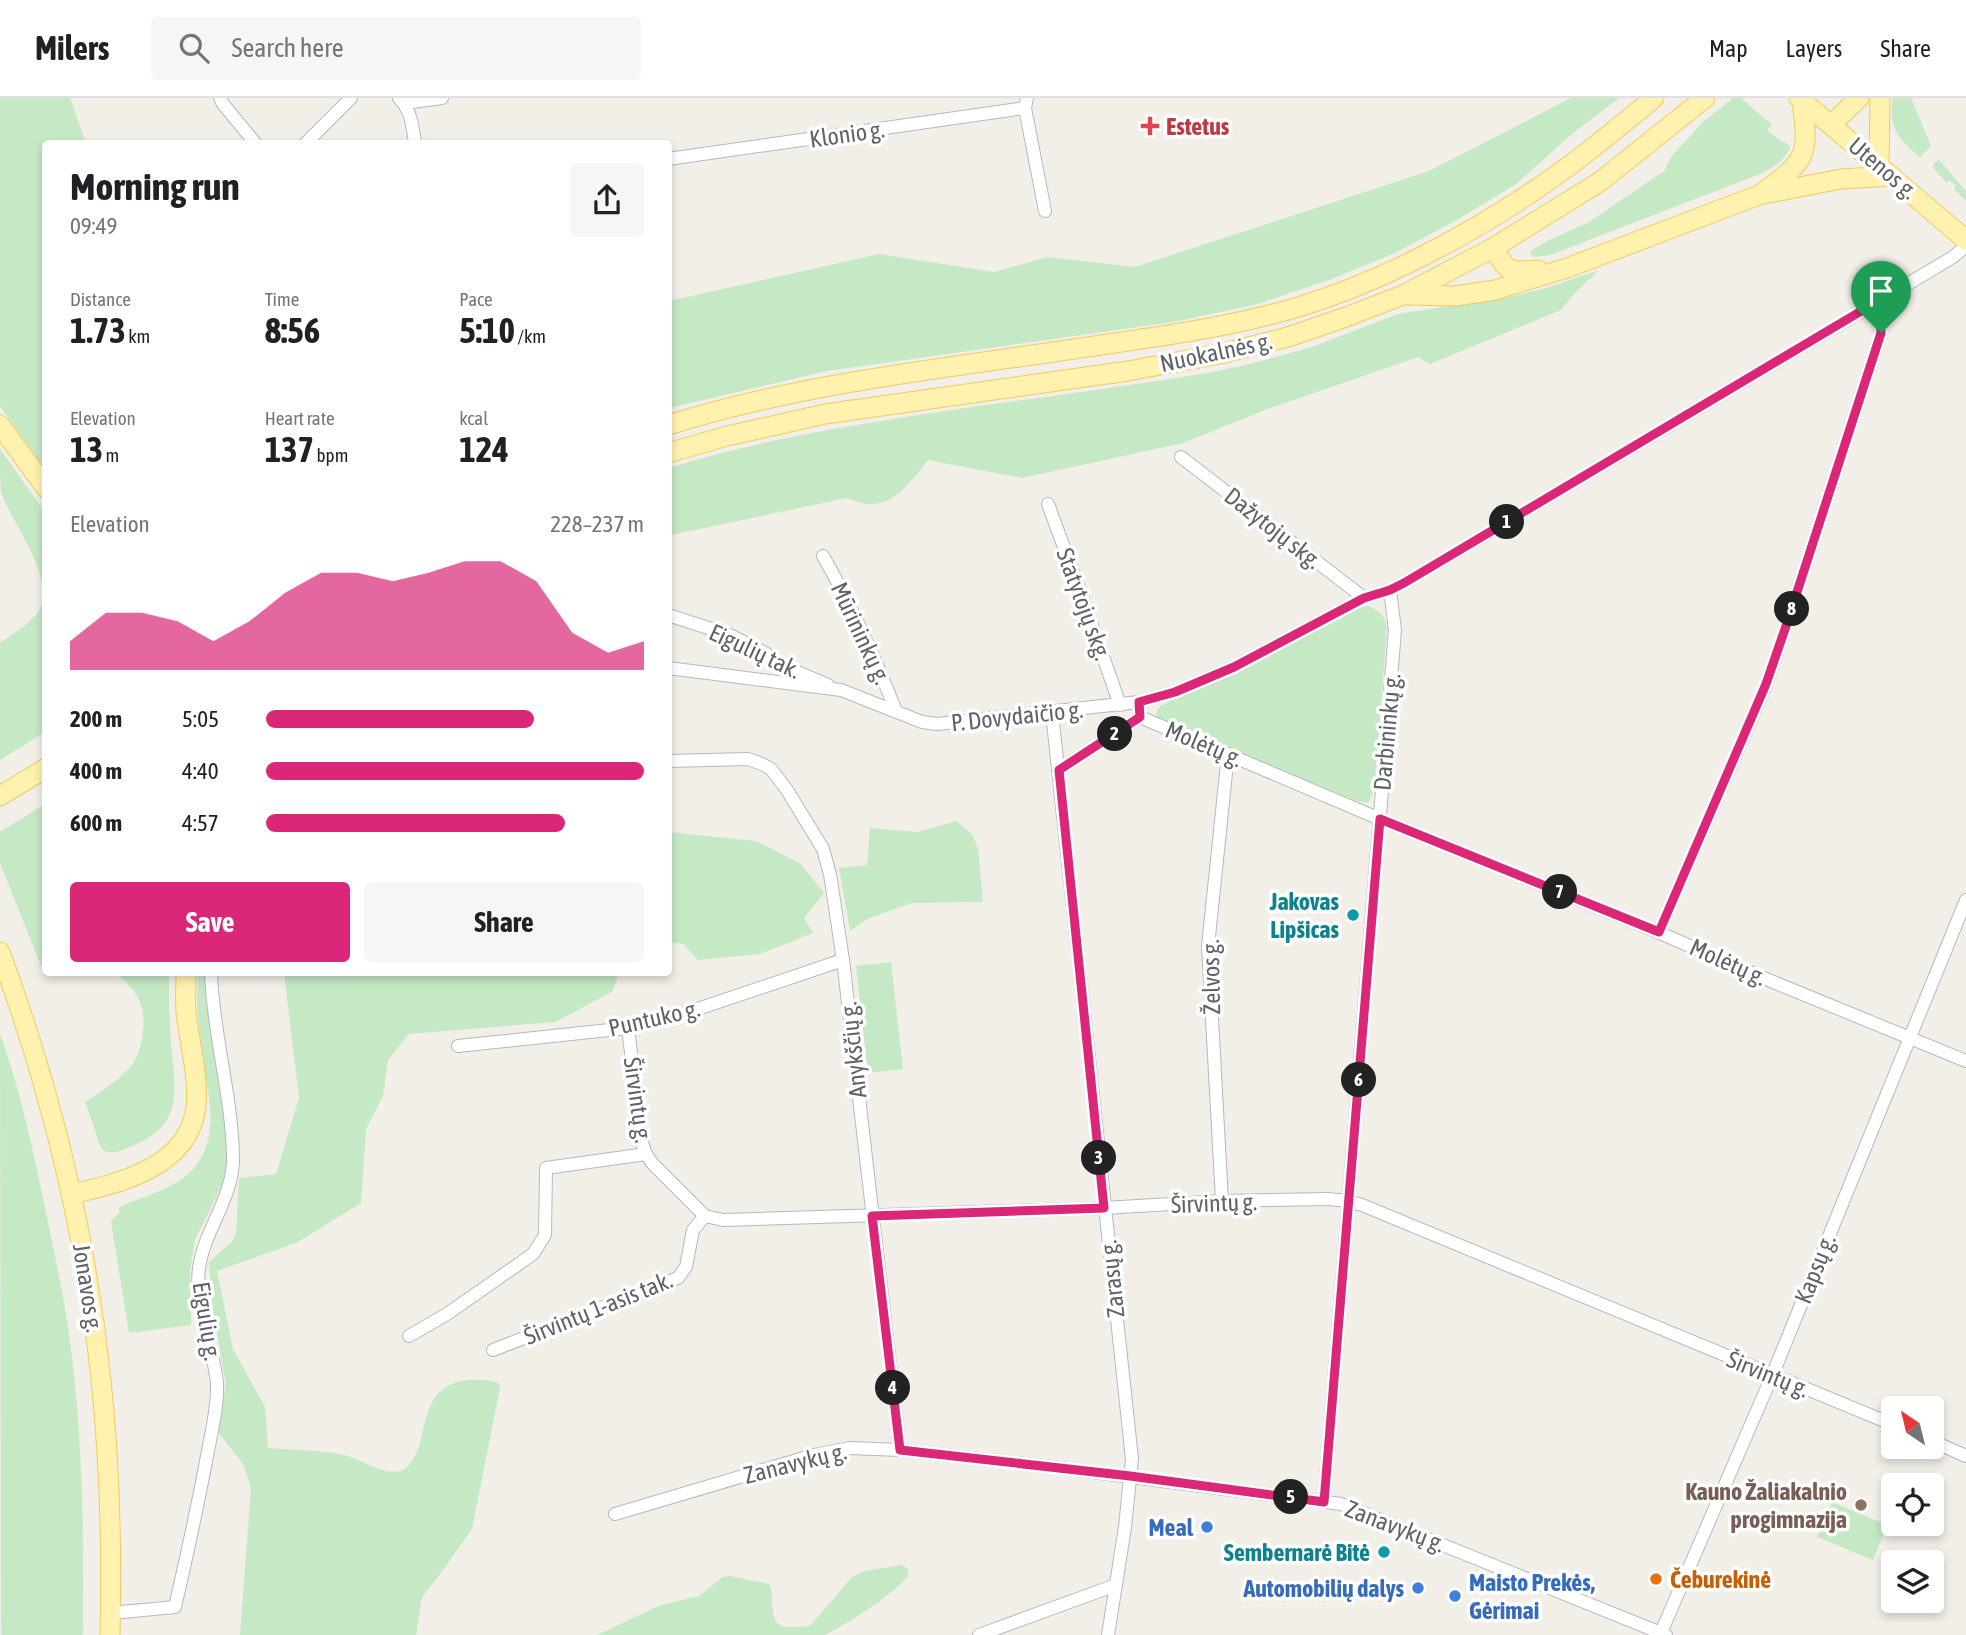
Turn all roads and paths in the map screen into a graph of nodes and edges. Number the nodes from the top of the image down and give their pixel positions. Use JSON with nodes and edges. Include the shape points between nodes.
{"nodes":[{"id":1,"x":220,"y":98,"type":"edge"},
{"id":2,"x":351,"y":98,"type":"edge"},
{"id":3,"x":442,"y":98,"type":"edge"},
{"id":4,"x":1654,"y":98,"type":"edge"},
{"id":5,"x":1705,"y":98,"type":"edge"},
{"id":6,"x":1858,"y":98,"type":"edge"},
{"id":7,"x":1880,"y":98,"type":"edge"},
{"id":8,"x":1800,"y":99,"type":"edge"},
{"id":9,"x":402,"y":101,"type":"edge"},
{"id":10,"x":1026,"y":103,"type":"edge"},
{"id":11,"x":1831,"y":125,"type":"junction"},
{"id":12,"x":253,"y":140,"type":"edge"},
{"id":13,"x":308,"y":140,"type":"edge"},
{"id":14,"x":415,"y":140,"type":"edge"},
{"id":15,"x":672,"y":158,"type":"edge"},
{"id":16,"x":1885,"y":170,"type":"junction"},
{"id":17,"x":1759,"y":195,"type":"junction"},
{"id":18,"x":1045,"y":211,"type":"dead end"},
{"id":19,"x":1966,"y":240,"type":"edge"},
{"id":20,"x":1966,"y":246,"type":"edge"},
{"id":21,"x":1493,"y":248,"type":"junction"},
{"id":22,"x":1567,"y":268,"type":"junction"},
{"id":23,"x":1403,"y":295,"type":"junction"},
{"id":24,"x":1873,"y":304,"type":"junction"},
{"id":25,"x":672,"y":424,"type":"edge"},
{"id":26,"x":0,"y":425,"type":"edge"},
{"id":27,"x":672,"y":452,"type":"edge"},
{"id":28,"x":1181,"y":457,"type":"dead end"},
{"id":29,"x":42,"y":483,"type":"edge"},
{"id":30,"x":1048,"y":505,"type":"dead end"},
{"id":31,"x":823,"y":556,"type":"dead end"},
{"id":32,"x":1390,"y":590,"type":"junction"},
{"id":33,"x":1364,"y":598,"type":"junction"},
{"id":34,"x":672,"y":616,"type":"edge"},
{"id":35,"x":672,"y":669,"type":"edge"},
{"id":36,"x":841,"y":690,"type":"junction"},
{"id":37,"x":1139,"y":702,"type":"junction"},
{"id":38,"x":1120,"y":705,"type":"junction"},
{"id":39,"x":896,"y":711,"type":"junction"},
{"id":40,"x":1052,"y":713,"type":"junction"},
{"id":41,"x":1140,"y":717,"type":"junction"},
{"id":42,"x":1228,"y":754,"type":"junction"},
{"id":43,"x":672,"y":761,"type":"edge"},
{"id":44,"x":42,"y":770,"type":"edge"},
{"id":45,"x":1059,"y":770,"type":"junction"},
{"id":46,"x":8,"y":791,"type":"edge"},
{"id":47,"x":1380,"y":819,"type":"junction"},
{"id":48,"x":1966,"y":900,"type":"edge"},
{"id":49,"x":1659,"y":932,"type":"junction"},
{"id":50,"x":0,"y":952,"type":"edge"},
{"id":51,"x":843,"y":960,"type":"junction"},
{"id":52,"x":186,"y":976,"type":"edge"},
{"id":53,"x":211,"y":976,"type":"edge"},
{"id":54,"x":628,"y":1028,"type":"junction"},
{"id":55,"x":1909,"y":1038,"type":"junction"},
{"id":56,"x":458,"y":1046,"type":"dead end"},
{"id":57,"x":1966,"y":1060,"type":"edge"},
{"id":58,"x":646,"y":1154,"type":"junction"},
{"id":59,"x":72,"y":1194,"type":"junction"},
{"id":60,"x":1222,"y":1201,"type":"junction"},
{"id":61,"x":1348,"y":1201,"type":"junction"},
{"id":62,"x":1104,"y":1208,"type":"junction"},
{"id":63,"x":705,"y":1216,"type":"junction"},
{"id":64,"x":872,"y":1216,"type":"junction"},
{"id":65,"x":409,"y":1336,"type":"dead end"},
{"id":66,"x":493,"y":1350,"type":"dead end"},
{"id":67,"x":1772,"y":1376,"type":"junction"},
{"id":68,"x":1881,"y":1420,"type":"edge"},
{"id":69,"x":1944,"y":1446,"type":"edge"},
{"id":70,"x":900,"y":1450,"type":"junction"},
{"id":71,"x":1966,"y":1456,"type":"edge"},
{"id":72,"x":1130,"y":1476,"type":"junction"},
{"id":73,"x":1324,"y":1502,"type":"junction"},
{"id":74,"x":615,"y":1514,"type":"dead end"},
{"id":75,"x":1116,"y":1585,"type":"junction"},
{"id":76,"x":111,"y":1613,"type":"junction"},
{"id":77,"x":1663,"y":1634,"type":"edge"},
{"id":78,"x":110,"y":1635,"type":"edge"},
{"id":79,"x":979,"y":1635,"type":"edge"},
{"id":80,"x":1108,"y":1635,"type":"edge"}],
"edges":[{"from":1,"to":12,"type":"street"},
{"from":2,"to":13,"type":"street"},
{"from":3,"to":9,"type":"street"},
{"from":4,"to":25,"type":"main road","name":"Nuokalnės g.","via":[[1507,208],[1422,257],[1336,294],[1269,315],[1175,334],[829,386]]},
{"from":5,"to":21,"type":"main road","name":"Nuokalnės g.","via":[[1601,181]]},
{"from":6,"to":11,"type":"main road"},
{"from":7,"to":16,"type":"main road"},
{"from":8,"to":11,"type":"main road","name":"Utenos g."},
{"from":8,"to":17,"type":"main road","via":[[1805,149],[1799,162]]},
{"from":9,"to":14,"type":"street"},
{"from":10,"to":15,"type":"street","name":"Klonio g."},
{"from":10,"to":18,"type":"street"},
{"from":11,"to":16,"type":"main road","name":"Utenos g."},
{"from":16,"to":17,"type":"main road"},
{"from":16,"to":19,"type":"main road","name":"Utenos g."},
{"from":17,"to":22,"type":"main road"},
{"from":20,"to":24,"type":"street","name":"P. Dovydaičio g."},
{"from":21,"to":22,"type":"main road","via":[[1513,272]]},
{"from":21,"to":23,"type":"main road","name":"Nuokalnės g."},
{"from":22,"to":23,"type":"main road","via":[[1495,290],[1455,296]]},
{"from":23,"to":27,"type":"main road","name":"Nuokalnės g.","via":[[1300,333],[1220,354],[825,414]]},
{"from":24,"to":32,"type":"street","name":"P. Dovydaičio g."},
{"from":24,"to":49,"type":"street","via":[[1881,333],[1786,626],[1766,684]]},
{"from":26,"to":29,"type":"main road"},
{"from":28,"to":33,"type":"street","name":"Dažytojų skg."},
{"from":30,"to":38,"type":"street","name":"Statytojų skg."},
{"from":31,"to":39,"type":"street","name":"Mūrininkų g.","via":[[869,642]]},
{"from":32,"to":33,"type":"street","name":"P. Dovydaičio g."},
{"from":32,"to":47,"type":"street","name":"Darbininkų g.","via":[[1395,630]]},
{"from":33,"to":37,"type":"street","name":"P. Dovydaičio g.","via":[[1234,667]]},
{"from":34,"to":36,"type":"street","name":"Eigulių tak.","via":[[730,635],[782,666]]},
{"from":35,"to":36,"type":"street","name":"P. Dovydaičio g."},
{"from":36,"to":39,"type":"street","name":"P. Dovydaičio g."},
{"from":37,"to":38,"type":"street","name":"P. Dovydaičio g."},
{"from":37,"to":41,"type":"street","name":"Molėtų g."},
{"from":38,"to":40,"type":"street","name":"P. Dovydaičio g."},
{"from":39,"to":40,"type":"street","name":"P. Dovydaičio g.","via":[[937,724]]},
{"from":40,"to":45,"type":"street","name":"Zarasų g."},
{"from":41,"to":42,"type":"street","name":"Molėtų g."},
{"from":41,"to":45,"type":"street","name":"Molėtų g."},
{"from":42,"to":47,"type":"street","name":"Molėtų g."},
{"from":42,"to":60,"type":"street","name":"Želvos g.","via":[[1208,946]]},
{"from":43,"to":51,"type":"street","name":"Anykščių g.","via":[[748,759],[771,769],[823,849]]},
{"from":44,"to":46,"type":"main road"},
{"from":45,"to":62,"type":"street","name":"Zarasų g."},
{"from":47,"to":49,"type":"street","name":"Molėtų g."},
{"from":47,"to":61,"type":"street","name":"Darbininkų g."},
{"from":48,"to":55,"type":"street","name":"Kapsų g."},
{"from":49,"to":55,"type":"street","name":"Molėtų g."},
{"from":50,"to":59,"type":"main road","name":"Jonavos g.","via":[[45,1088]]},
{"from":51,"to":54,"type":"street","name":"Puntuko g.","via":[[685,1014]]},
{"from":51,"to":64,"type":"street","name":"Anykščių g."},
{"from":52,"to":59,"type":"main road","via":[[196,1106],[187,1134],[177,1149],[145,1171]]},
{"from":53,"to":76,"type":"street","name":"Eigulių g.","via":[[233,1161],[231,1179],[199,1267],[199,1290],[217,1382],[216,1404],[176,1607]]},
{"from":54,"to":56,"type":"street","name":"Puntuko g."},
{"from":54,"to":58,"type":"street","name":"Širvintų g."},
{"from":55,"to":57,"type":"street","name":"Molėtų g."},
{"from":55,"to":67,"type":"street","name":"Kapsų g."},
{"from":58,"to":63,"type":"street","name":"Širvintų g."},
{"from":58,"to":65,"type":"street","via":[[545,1168],[545,1235],[533,1254]]},
{"from":59,"to":76,"type":"main road","name":"Jonavos g.","via":[[103,1402]]},
{"from":60,"to":61,"type":"street","name":"Širvintų g."},
{"from":60,"to":62,"type":"street","name":"Širvintų g."},
{"from":61,"to":67,"type":"street","name":"Širvintų g."},
{"from":61,"to":73,"type":"street","name":"Darbininkų g."},
{"from":62,"to":64,"type":"street","name":"Širvintų g."},
{"from":62,"to":72,"type":"street","name":"Zarasų g.","via":[[1132,1459]]},
{"from":63,"to":64,"type":"street","name":"Širvintų g.","via":[[723,1220]]},
{"from":63,"to":66,"type":"street","name":"Širvintų 1-asis tak.","via":[[692,1230],[686,1268],[678,1278]]},
{"from":64,"to":70,"type":"street","name":"Anykščių g."},
{"from":67,"to":68,"type":"street","name":"Širvintų g."},
{"from":67,"to":77,"type":"street","name":"Kapsų g."},
{"from":69,"to":71,"type":"street"},
{"from":70,"to":72,"type":"street","name":"Zanavykų g."},
{"from":70,"to":74,"type":"street","name":"Zanavykų g.","via":[[832,1450]]},
{"from":72,"to":73,"type":"street","name":"Zanavykų g."},
{"from":72,"to":75,"type":"street","name":"Zarasų g."},
{"from":73,"to":77,"type":"street","name":"Zanavykų g.","via":[[1341,1504]]},
{"from":75,"to":79,"type":"street"},
{"from":75,"to":80,"type":"street","name":"Zarasų g."},
{"from":76,"to":78,"type":"main road","name":"Jonavos g."}]}
